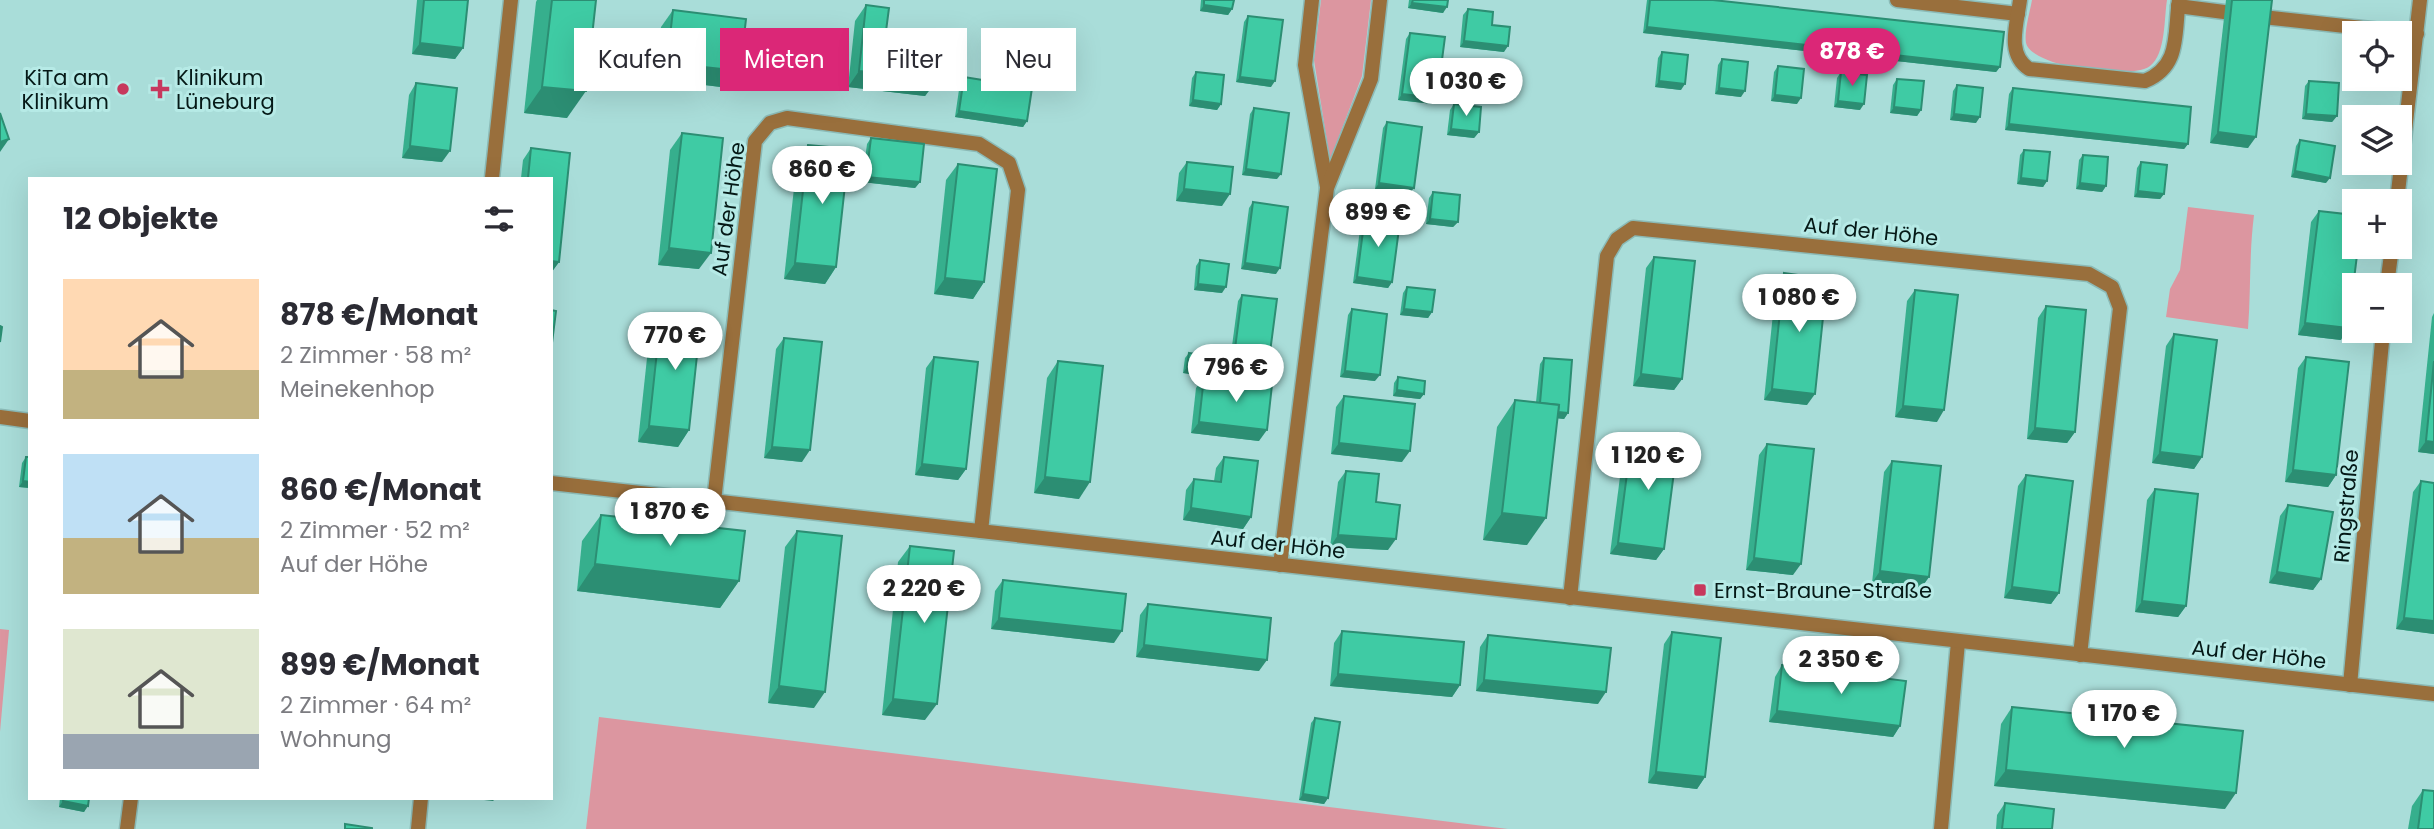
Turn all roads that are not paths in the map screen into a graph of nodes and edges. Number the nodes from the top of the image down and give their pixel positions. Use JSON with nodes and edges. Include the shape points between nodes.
{"nodes":[{"id":1,"x":511,"y":0,"type":"edge"},
{"id":2,"x":1312,"y":0,"type":"edge"},
{"id":3,"x":1380,"y":0,"type":"edge"},
{"id":4,"x":1897,"y":0,"type":"edge"},
{"id":5,"x":2420,"y":0,"type":"edge"},
{"id":6,"x":2179,"y":3,"type":"edge"},
{"id":7,"x":2019,"y":7,"type":"edge"},
{"id":8,"x":2224,"y":12,"type":"dead end"},
{"id":9,"x":2263,"y":17,"type":"edge"},
{"id":10,"x":2417,"y":34,"type":"junction"},
{"id":11,"x":492,"y":177,"type":"edge"},
{"id":12,"x":1327,"y":188,"type":"junction"},
{"id":13,"x":2399,"y":189,"type":"edge"},
{"id":14,"x":2382,"y":343,"type":"edge"},
{"id":15,"x":0,"y":417,"type":"edge"},
{"id":16,"x":28,"y":421,"type":"edge"},
{"id":17,"x":553,"y":483,"type":"edge"},
{"id":18,"x":714,"y":501,"type":"junction"},
{"id":19,"x":981,"y":531,"type":"junction"},
{"id":20,"x":1280,"y":565,"type":"junction"},
{"id":21,"x":1570,"y":598,"type":"junction"},
{"id":22,"x":1958,"y":642,"type":"junction"},
{"id":23,"x":2080,"y":655,"type":"junction"},
{"id":24,"x":2350,"y":685,"type":"junction"},
{"id":25,"x":2434,"y":694,"type":"edge"},
{"id":26,"x":131,"y":800,"type":"edge"},
{"id":27,"x":421,"y":800,"type":"edge"},
{"id":28,"x":127,"y":829,"type":"edge"},
{"id":29,"x":418,"y":829,"type":"edge"},
{"id":30,"x":1941,"y":829,"type":"edge"}],
"edges":[{"from":1,"to":11,"type":"street"},
{"from":2,"to":12,"type":"street","via":[[1305,65]]},
{"from":3,"to":12,"type":"street","via":[[1371,79]]},
{"from":4,"to":7,"type":"street"},
{"from":5,"to":10,"type":"street"},
{"from":6,"to":7,"type":"street","via":[[2171,60],[2162,74],[2145,81],[2028,69],[2014,53]]},
{"from":6,"to":8,"type":"street"},
{"from":9,"to":10,"type":"street"},
{"from":10,"to":13,"type":"street"},
{"from":12,"to":20,"type":"street"},
{"from":14,"to":24,"type":"street","name":"Ringstraße"},
{"from":15,"to":16,"type":"street"},
{"from":17,"to":18,"type":"street","name":"Auf der Höhe"},
{"from":18,"to":19,"type":"street","name":"Auf der Höhe"},
{"from":18,"to":19,"type":"street","name":"Auf der Höhe","via":[[755,141],[770,123],[787,118],[979,144],[1009,163],[1018,190]]},
{"from":19,"to":20,"type":"street","name":"Auf der Höhe"},
{"from":20,"to":21,"type":"street","name":"Auf der Höhe"},
{"from":21,"to":22,"type":"street","name":"Auf der Höhe"},
{"from":21,"to":23,"type":"street","name":"Auf der Höhe","via":[[1607,256],[1633,228],[2089,274],[2112,287],[2120,308]]},
{"from":22,"to":23,"type":"street","name":"Auf der Höhe"},
{"from":22,"to":30,"type":"street"},
{"from":23,"to":24,"type":"street","name":"Auf der Höhe"},
{"from":24,"to":25,"type":"street","name":"Auf der Höhe"},
{"from":26,"to":28,"type":"street"},
{"from":27,"to":29,"type":"street"}]}
